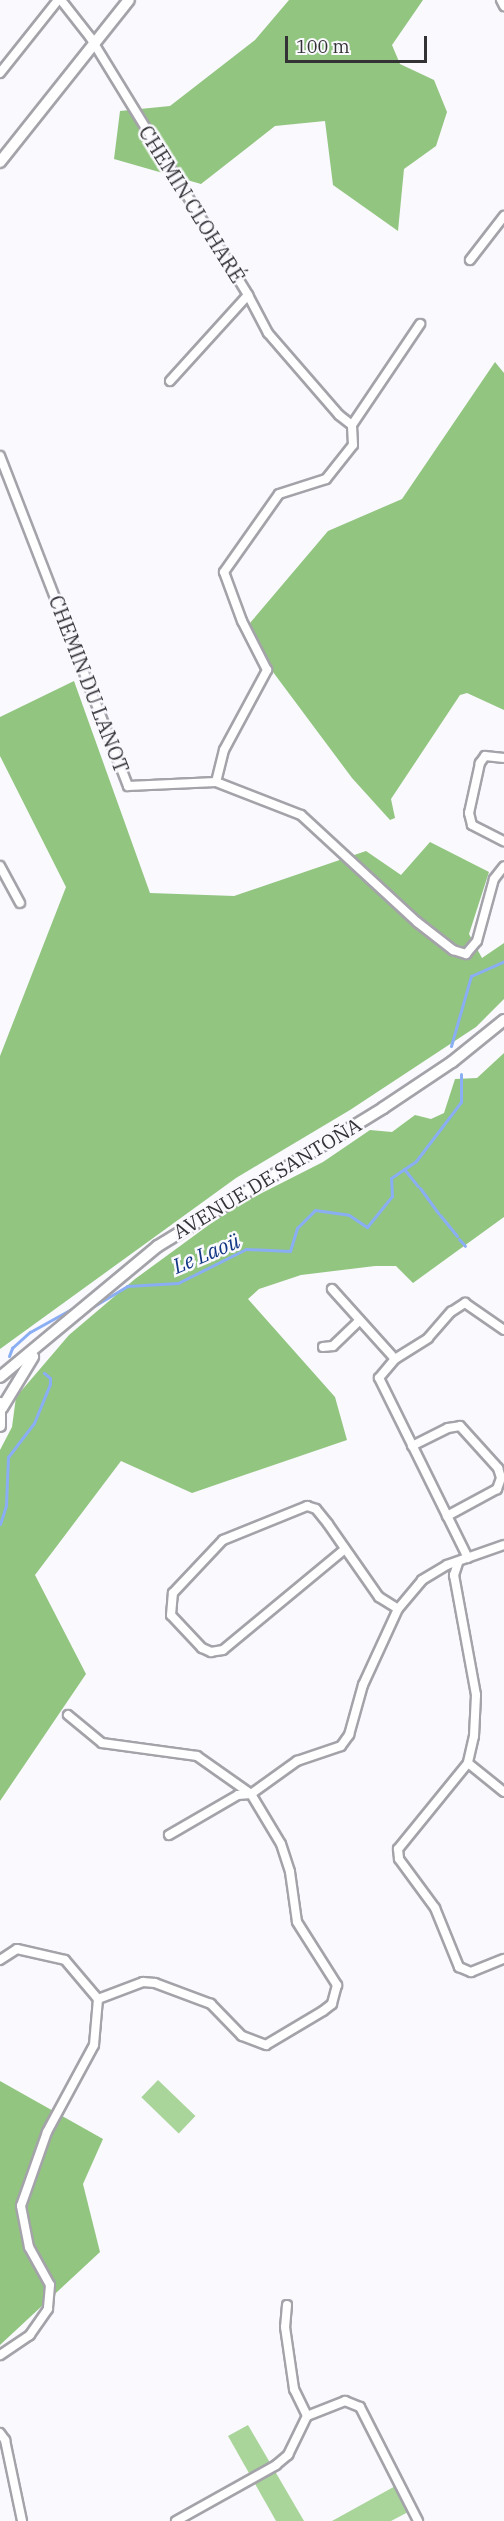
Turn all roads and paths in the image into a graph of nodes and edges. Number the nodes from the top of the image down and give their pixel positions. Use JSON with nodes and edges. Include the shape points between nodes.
{"nodes":[{"id":1,"x":60,"y":0,"type":"edge"},
{"id":2,"x":129,"y":0,"type":"edge"},
{"id":3,"x":501,"y":0,"type":"edge"},
{"id":4,"x":504,"y":6,"type":"edge"},
{"id":5,"x":94,"y":44,"type":"junction"},
{"id":6,"x":0,"y":73,"type":"edge"},
{"id":7,"x":0,"y":162,"type":"edge"},
{"id":8,"x":504,"y":216,"type":"edge"},
{"id":9,"x":470,"y":260,"type":"dead end"},
{"id":10,"x":248,"y":295,"type":"junction"},
{"id":11,"x":420,"y":324,"type":"dead end"},
{"id":12,"x":170,"y":381,"type":"dead end"},
{"id":13,"x":352,"y":424,"type":"junction"},
{"id":14,"x":0,"y":456,"type":"edge"},
{"id":15,"x":504,"y":758,"type":"edge"},
{"id":16,"x":216,"y":783,"type":"junction"},
{"id":17,"x":504,"y":841,"type":"edge"},
{"id":18,"x":0,"y":866,"type":"edge"},
{"id":19,"x":504,"y":866,"type":"edge"},
{"id":20,"x":20,"y":903,"type":"dead end"},
{"id":21,"x":504,"y":1020,"type":"edge"},
{"id":22,"x":332,"y":1289,"type":"dead end"},
{"id":23,"x":360,"y":1320,"type":"junction"},
{"id":24,"x":504,"y":1330,"type":"edge"},
{"id":25,"x":323,"y":1347,"type":"dead end"},
{"id":26,"x":39,"y":1348,"type":"junction"},
{"id":27,"x":395,"y":1359,"type":"junction"},
{"id":28,"x":0,"y":1377,"type":"edge"},
{"id":29,"x":1,"y":1405,"type":"edge"},
{"id":30,"x":0,"y":1426,"type":"edge"},
{"id":31,"x":412,"y":1446,"type":"junction"},
{"id":32,"x":447,"y":1516,"type":"junction"},
{"id":33,"x":504,"y":1545,"type":"edge"},
{"id":34,"x":345,"y":1549,"type":"junction"},
{"id":35,"x":468,"y":1558,"type":"junction"},
{"id":36,"x":458,"y":1563,"type":"junction"},
{"id":37,"x":398,"y":1609,"type":"junction"},
{"id":38,"x":69,"y":1715,"type":"dead end"},
{"id":39,"x":468,"y":1763,"type":"junction"},
{"id":40,"x":504,"y":1791,"type":"edge"},
{"id":41,"x":251,"y":1794,"type":"junction"},
{"id":42,"x":169,"y":1835,"type":"dead end"},
{"id":43,"x":504,"y":1959,"type":"edge"},
{"id":44,"x":0,"y":1960,"type":"edge"},
{"id":45,"x":98,"y":1999,"type":"junction"},
{"id":46,"x":287,"y":2305,"type":"dead end"},
{"id":47,"x":0,"y":2355,"type":"edge"},
{"id":48,"x":308,"y":2416,"type":"junction"},
{"id":49,"x":0,"y":2433,"type":"edge"},
{"id":50,"x":181,"y":2520,"type":"edge"},
{"id":51,"x":22,"y":2521,"type":"edge"},
{"id":52,"x":418,"y":2521,"type":"edge"}],
"edges":[{"from":1,"to":5,"type":"street","name":"CHEMIN CLOHARÉ"},
{"from":1,"to":6,"type":"street"},
{"from":2,"to":5,"type":"main road"},
{"from":3,"to":4,"type":"street"},
{"from":5,"to":7,"type":"main road"},
{"from":5,"to":10,"type":"street","name":"CHEMIN CLOHARÉ"},
{"from":8,"to":9,"type":"street"},
{"from":10,"to":12,"type":"street","name":"CHEMIN CLOHARÉ"},
{"from":10,"to":13,"type":"street","via":[[268,333],[339,415]]},
{"from":11,"to":13,"type":"street"},
{"from":13,"to":16,"type":"street","via":[[353,445],[326,479],[279,494],[224,572],[242,621],[267,670],[224,750]]},
{"from":14,"to":16,"type":"street","name":"CHEMIN DU LANOT","via":[[128,786]]},
{"from":15,"to":17,"type":"street","via":[[485,756],[480,763],[469,813],[472,825]]},
{"from":16,"to":19,"type":"street","name":"CHEMIN DU LANOT","via":[[301,815],[417,922],[453,950],[466,954],[477,940],[494,879]]},
{"from":18,"to":20,"type":"street"},
{"from":21,"to":26,"type":"main road","name":"AVENUE DE SANTOÑA","via":[[452,1062],[382,1108],[158,1246],[107,1285]]},
{"from":22,"to":23,"type":"street"},
{"from":23,"to":25,"type":"street","via":[[333,1346]]},
{"from":23,"to":27,"type":"street"},
{"from":24,"to":27,"type":"street","via":[[465,1303],[451,1312],[428,1338]]},
{"from":26,"to":28,"type":"main road","name":"AVENUE DE SANTOÑA"},
{"from":26,"to":29,"type":"main road","name":"AVENUE DE SANTOÑA"},
{"from":27,"to":31,"type":"street","via":[[379,1378]]},
{"from":29,"to":30,"type":"main road","name":"AVENUE DE SANTOÑA"},
{"from":31,"to":32,"type":"street"},
{"from":31,"to":32,"type":"street","via":[[460,1426],[498,1468],[501,1478],[497,1489]]},
{"from":32,"to":35,"type":"street"},
{"from":33,"to":35,"type":"street"},
{"from":34,"to":34,"type":"street","via":[[316,1509],[298,1508],[223,1540],[173,1593],[171,1615],[202,1648],[211,1652],[223,1650]]},
{"from":34,"to":37,"type":"street","via":[[379,1597]]},
{"from":35,"to":36,"type":"street"},
{"from":36,"to":37,"type":"street","via":[[422,1580]]},
{"from":36,"to":39,"type":"street","via":[[454,1575],[477,1715]]},
{"from":37,"to":41,"type":"street","via":[[363,1685],[349,1735],[341,1746],[297,1761]]},
{"from":38,"to":41,"type":"street","via":[[102,1743],[197,1756]]},
{"from":39,"to":40,"type":"street"},
{"from":39,"to":43,"type":"street","via":[[398,1849],[399,1859],[435,1908],[459,1967],[471,1972]]},
{"from":41,"to":42,"type":"street","via":[[238,1796]]},
{"from":41,"to":45,"type":"street","via":[[280,1844],[290,1872],[297,1922],[337,1985],[332,2004],[266,2045],[242,2036],[211,2004],[154,1983],[143,1982]]},
{"from":44,"to":45,"type":"street","via":[[16,1949],[65,1960]]},
{"from":45,"to":47,"type":"street","via":[[94,2045],[47,2132],[21,2206],[29,2247],[50,2285],[48,2309],[30,2335]]},
{"from":46,"to":48,"type":"street","via":[[285,2327],[294,2389]]},
{"from":48,"to":50,"type":"street","via":[[288,2455],[276,2465]]},
{"from":48,"to":52,"type":"street","via":[[345,2401],[360,2406]]},
{"from":49,"to":51,"type":"street","via":[[5,2439]]}]}
